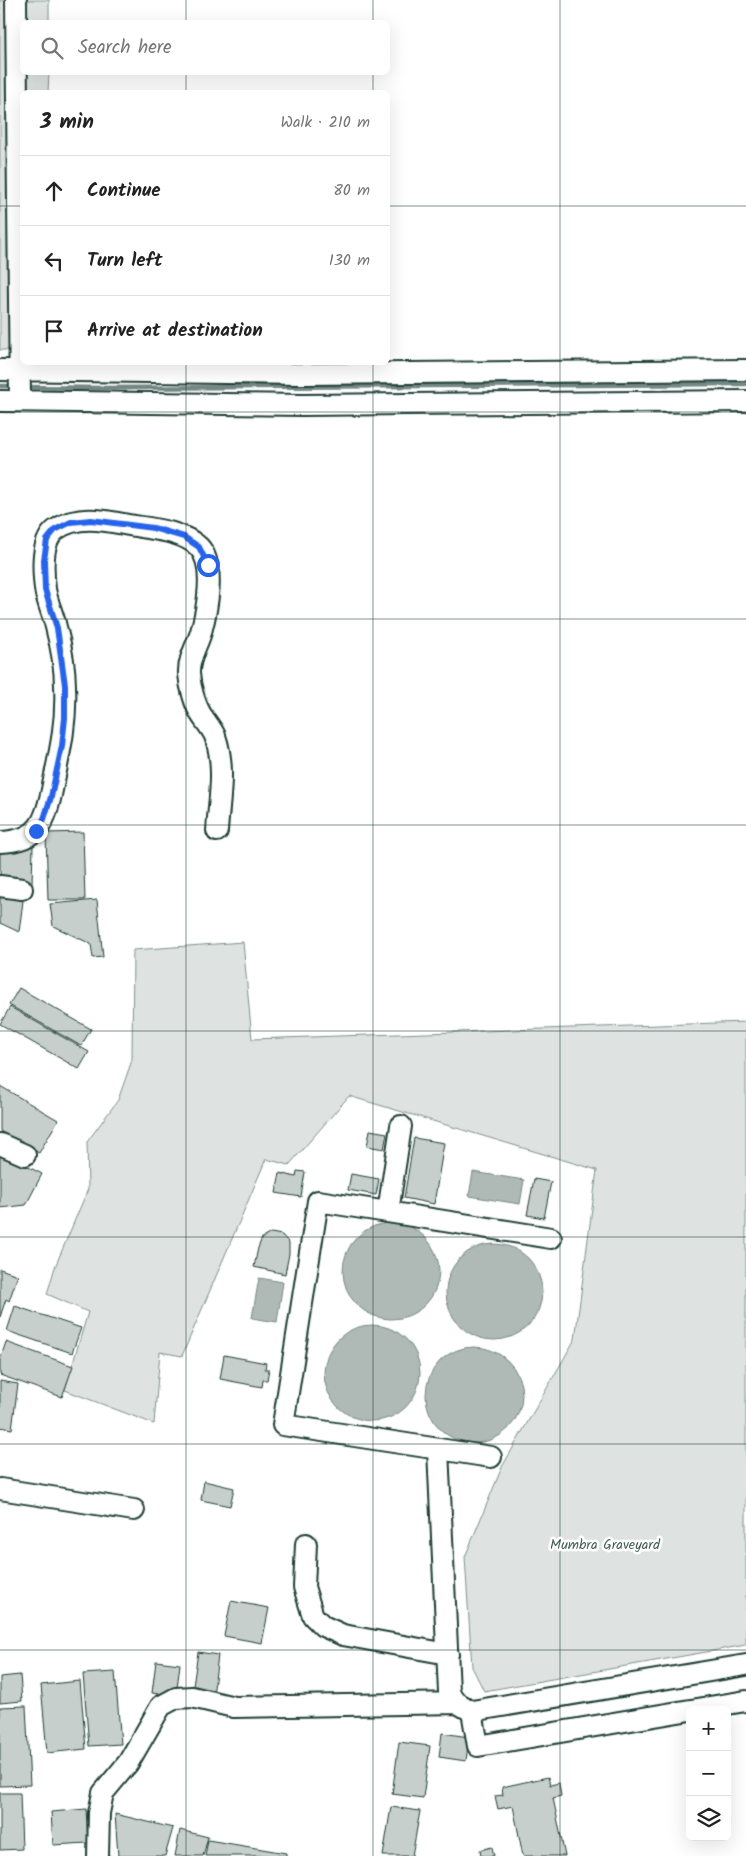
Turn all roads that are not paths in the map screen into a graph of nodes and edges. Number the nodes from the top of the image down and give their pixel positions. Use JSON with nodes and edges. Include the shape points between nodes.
{"nodes":[{"id":1,"x":16,"y":0,"type":"edge"},
{"id":2,"x":0,"y":370,"type":"edge"},
{"id":3,"x":746,"y":370,"type":"edge"},
{"id":4,"x":20,"y":386,"type":"junction"},
{"id":5,"x":0,"y":401,"type":"edge"},
{"id":6,"x":746,"y":401,"type":"edge"},
{"id":7,"x":217,"y":831,"type":"dead end"},
{"id":8,"x":0,"y":842,"type":"edge"},
{"id":9,"x":0,"y":886,"type":"edge"},
{"id":10,"x":22,"y":888,"type":"dead end"},
{"id":11,"x":401,"y":1126,"type":"dead end"},
{"id":12,"x":0,"y":1144,"type":"edge"},
{"id":13,"x":25,"y":1155,"type":"dead end"},
{"id":14,"x":388,"y":1212,"type":"junction"},
{"id":15,"x":551,"y":1238,"type":"dead end"},
{"id":16,"x":438,"y":1449,"type":"junction"},
{"id":17,"x":491,"y":1457,"type":"dead end"},
{"id":18,"x":0,"y":1490,"type":"edge"},
{"id":19,"x":134,"y":1510,"type":"dead end"},
{"id":20,"x":306,"y":1544,"type":"dead end"},
{"id":21,"x":448,"y":1654,"type":"junction"},
{"id":22,"x":746,"y":1665,"type":"edge"},
{"id":23,"x":746,"y":1701,"type":"edge"},
{"id":24,"x":715,"y":1706,"type":"edge"},
{"id":25,"x":465,"y":1707,"type":"junction"},
{"id":26,"x":686,"y":1711,"type":"edge"},
{"id":27,"x":98,"y":1856,"type":"edge"}],
"edges":[{"from":1,"to":4,"type":"street"},
{"from":2,"to":4,"type":"street"},
{"from":3,"to":4,"type":"street","via":[[302,374]]},
{"from":4,"to":5,"type":"street"},
{"from":4,"to":6,"type":"street","via":[[302,405]]},
{"from":7,"to":8,"type":"street","via":[[222,761],[214,734],[200,714],[188,673],[206,607],[208,565],[199,547],[184,537],[153,528],[91,520],[71,522],[55,530],[47,540],[45,590],[57,628],[65,685],[62,746],[44,819],[27,838]]},
{"from":9,"to":10,"type":"street"},
{"from":11,"to":14,"type":"street"},
{"from":12,"to":13,"type":"street"},
{"from":14,"to":15,"type":"street"},
{"from":14,"to":16,"type":"street","via":[[318,1201],[283,1425]]},
{"from":16,"to":17,"type":"street"},
{"from":16,"to":21,"type":"street"},
{"from":18,"to":19,"type":"street"},
{"from":20,"to":21,"type":"street","via":[[304,1588],[313,1616],[323,1626],[343,1635]]},
{"from":21,"to":25,"type":"street","via":[[449,1692],[453,1700]]},
{"from":22,"to":25,"type":"street"},
{"from":23,"to":24,"type":"street"},
{"from":25,"to":26,"type":"street","via":[[478,1746]]},
{"from":25,"to":27,"type":"street","via":[[234,1707],[192,1697],[176,1698],[161,1706],[128,1763],[104,1792],[99,1813]]}]}
